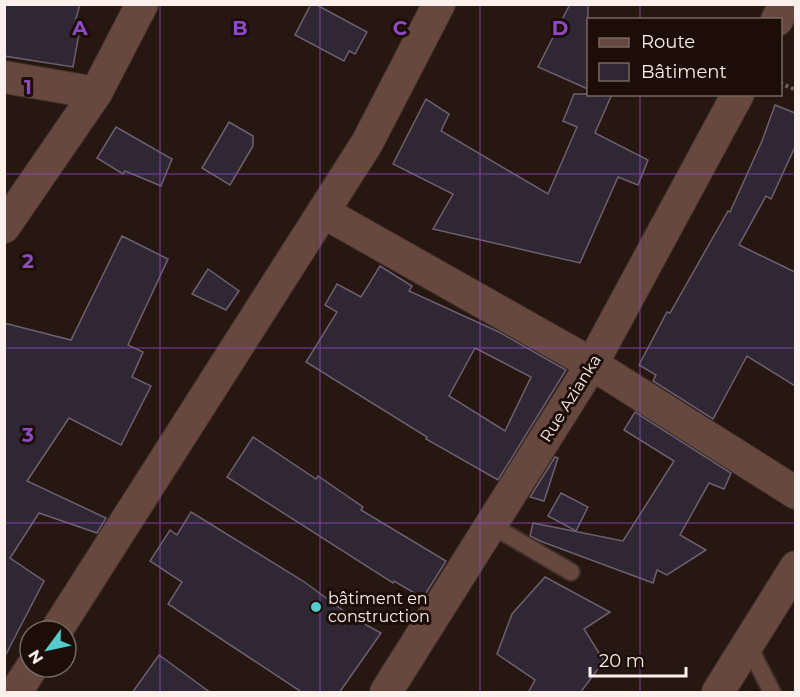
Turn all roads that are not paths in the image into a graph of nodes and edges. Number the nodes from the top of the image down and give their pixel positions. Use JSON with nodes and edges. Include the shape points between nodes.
{"nodes":[{"id":1,"x":142,"y":4,"type":"edge"},
{"id":2,"x":439,"y":4,"type":"edge"},
{"id":3,"x":785,"y":4,"type":"edge"},
{"id":4,"x":778,"y":18,"type":"edge"},
{"id":5,"x":4,"y":77,"type":"edge"},
{"id":6,"x":96,"y":93,"type":"junction"},
{"id":7,"x":737,"y":96,"type":"edge"},
{"id":8,"x":323,"y":212,"type":"junction"},
{"id":9,"x":4,"y":227,"type":"edge"},
{"id":10,"x":592,"y":364,"type":"junction"},
{"id":11,"x":795,"y":492,"type":"edge"},
{"id":12,"x":491,"y":525,"type":"junction"},
{"id":13,"x":795,"y":567,"type":"edge"},
{"id":14,"x":571,"y":572,"type":"dead end"},
{"id":15,"x":64,"y":619,"type":"edge"},
{"id":16,"x":748,"y":645,"type":"junction"},
{"id":17,"x":25,"y":679,"type":"edge"},
{"id":18,"x":16,"y":693,"type":"edge"},
{"id":19,"x":386,"y":693,"type":"edge"},
{"id":20,"x":718,"y":693,"type":"edge"},
{"id":21,"x":772,"y":693,"type":"edge"}],
"edges":[{"from":1,"to":6,"type":"street"},
{"from":2,"to":8,"type":"street","via":[[367,143]]},
{"from":3,"to":4,"type":"street"},
{"from":5,"to":6,"type":"street"},
{"from":6,"to":9,"type":"street"},
{"from":7,"to":10,"type":"street","name":"Rue Azianka"},
{"from":8,"to":10,"type":"street"},
{"from":8,"to":15,"type":"street"},
{"from":10,"to":11,"type":"street"},
{"from":10,"to":12,"type":"street","name":"Rue Azianka"},
{"from":12,"to":14,"type":"lane"},
{"from":12,"to":19,"type":"street","name":"Rue Azianka"},
{"from":13,"to":16,"type":"street"},
{"from":16,"to":20,"type":"street"},
{"from":16,"to":21,"type":"lane"},
{"from":17,"to":18,"type":"street"}]}
